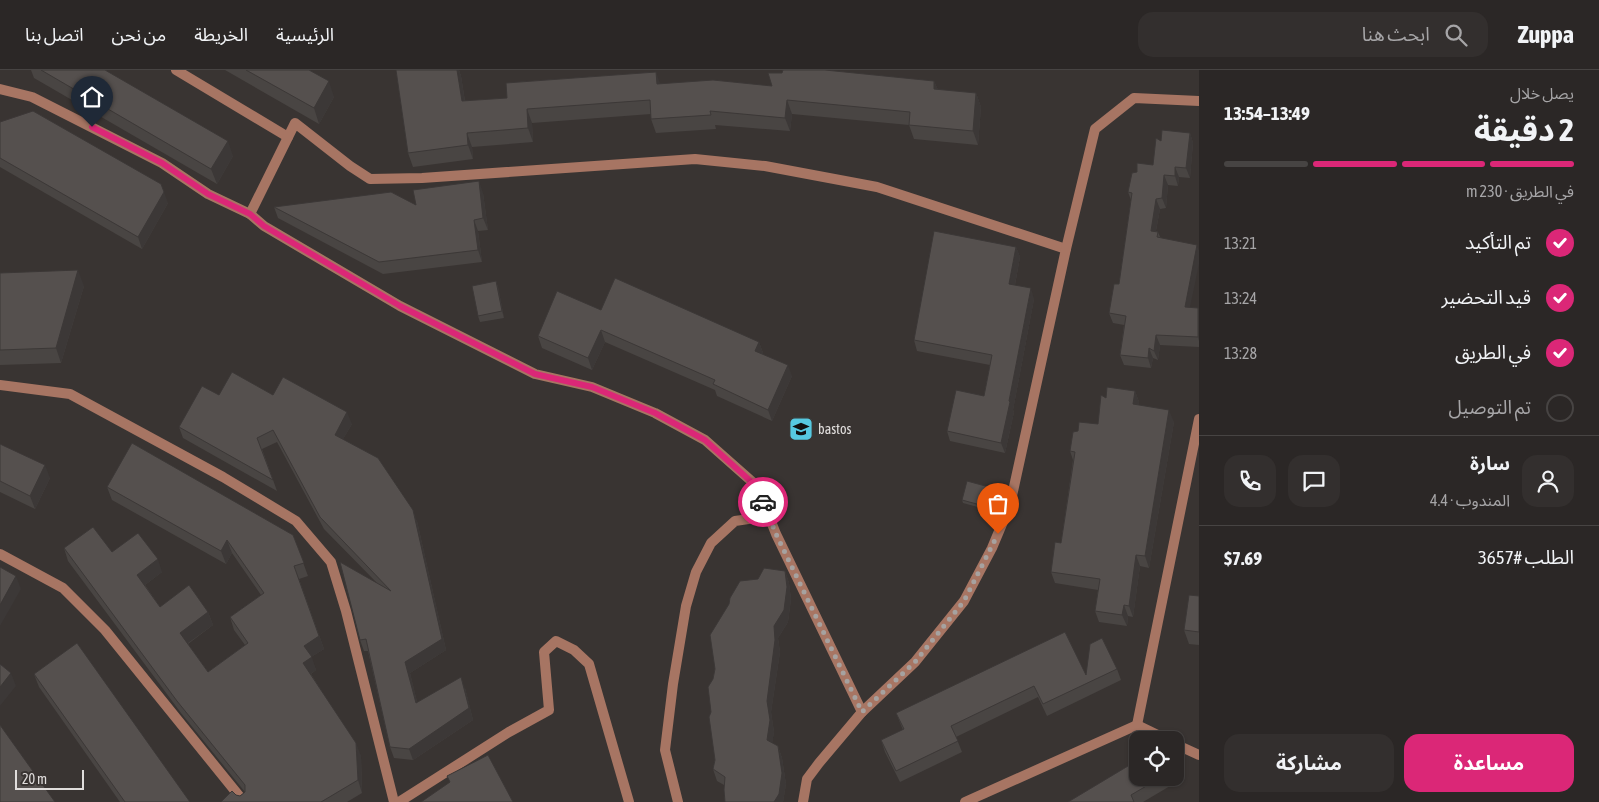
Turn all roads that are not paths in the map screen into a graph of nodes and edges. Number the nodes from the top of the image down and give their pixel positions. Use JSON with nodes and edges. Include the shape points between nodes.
{"nodes":[{"id":1,"x":176,"y":70,"type":"edge"},
{"id":2,"x":0,"y":89,"type":"edge"},
{"id":3,"x":1199,"y":101,"type":"edge"},
{"id":4,"x":288,"y":137,"type":"junction"},
{"id":5,"x":250,"y":214,"type":"junction"},
{"id":6,"x":1066,"y":249,"type":"junction"},
{"id":7,"x":0,"y":385,"type":"edge"},
{"id":8,"x":1199,"y":419,"type":"edge"},
{"id":9,"x":769,"y":516,"type":"junction"},
{"id":10,"x":0,"y":554,"type":"edge"},
{"id":11,"x":862,"y":712,"type":"junction"},
{"id":12,"x":1137,"y":725,"type":"junction"},
{"id":13,"x":1149,"y":731,"type":"edge"},
{"id":14,"x":1184,"y":748,"type":"edge"},
{"id":15,"x":1199,"y":755,"type":"edge"},
{"id":16,"x":244,"y":802,"type":"edge"},
{"id":17,"x":394,"y":802,"type":"edge"},
{"id":18,"x":399,"y":802,"type":"edge"},
{"id":19,"x":629,"y":802,"type":"edge"},
{"id":20,"x":678,"y":802,"type":"edge"},
{"id":21,"x":803,"y":802,"type":"edge"},
{"id":22,"x":965,"y":802,"type":"edge"}],
"edges":[{"from":1,"to":4,"type":"street"},
{"from":2,"to":5,"type":"street","via":[[32,97],[162,163],[208,194]]},
{"from":3,"to":6,"type":"street","via":[[1134,98],[1095,129]]},
{"from":4,"to":5,"type":"street"},
{"from":4,"to":6,"type":"street","via":[[296,123],[370,179],[695,158],[765,166],[877,187]]},
{"from":5,"to":9,"type":"street","via":[[264,226],[400,306],[535,374],[592,387],[655,413],[705,440],[756,486]]},
{"from":6,"to":11,"type":"street","via":[[1010,505],[992,548],[964,601],[946,624],[915,662]]},
{"from":7,"to":17,"type":"street","via":[[70,394],[223,477],[296,522],[331,562]]},
{"from":8,"to":12,"type":"street"},
{"from":9,"to":11,"type":"street"},
{"from":9,"to":20,"type":"street","via":[[736,521],[711,543],[696,572],[686,606],[665,750]]},
{"from":10,"to":16,"type":"street","via":[[63,588],[105,630]]},
{"from":11,"to":21,"type":"street","via":[[807,779]]},
{"from":12,"to":13,"type":"street"},
{"from":12,"to":22,"type":"street"},
{"from":14,"to":15,"type":"street"},
{"from":18,"to":19,"type":"street","via":[[549,710],[544,652],[556,641],[574,650],[588,664]]}]}
